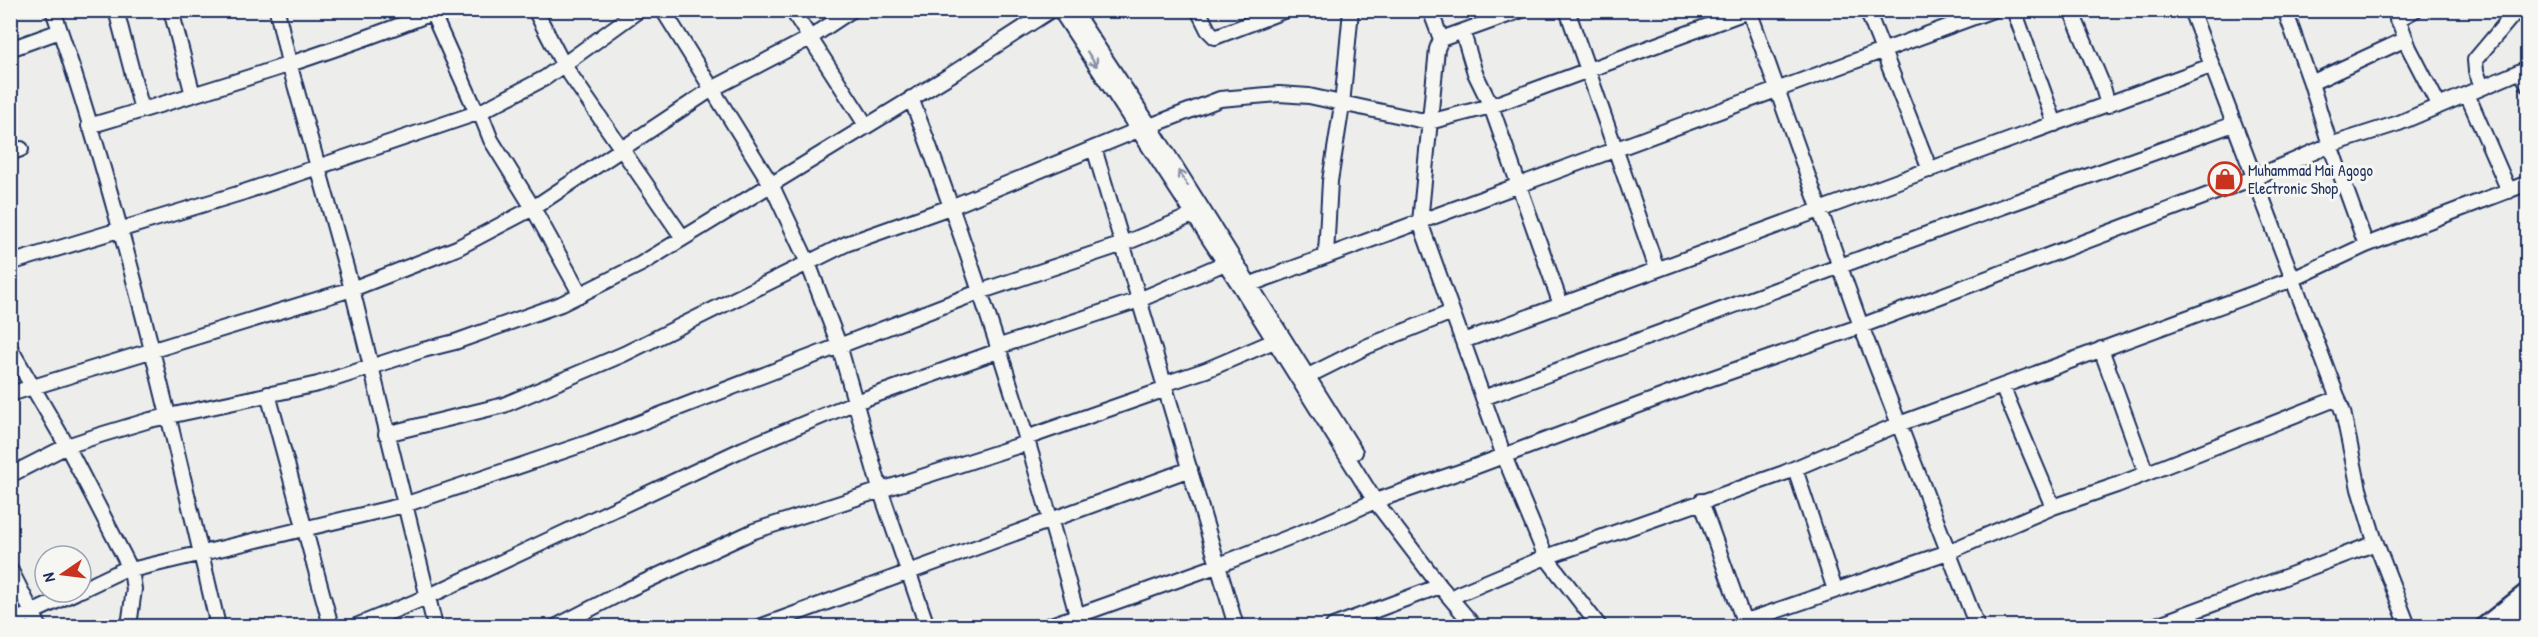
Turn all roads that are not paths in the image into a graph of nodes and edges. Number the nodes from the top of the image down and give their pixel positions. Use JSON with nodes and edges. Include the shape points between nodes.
{"nodes":[{"id":1,"x":53,"y":10,"type":"edge"},
{"id":2,"x":116,"y":10,"type":"edge"},
{"id":3,"x":171,"y":10,"type":"edge"},
{"id":4,"x":277,"y":10,"type":"edge"},
{"id":5,"x":535,"y":10,"type":"edge"},
{"id":6,"x":639,"y":10,"type":"edge"},
{"id":7,"x":663,"y":10,"type":"edge"},
{"id":8,"x":792,"y":10,"type":"edge"},
{"id":9,"x":852,"y":10,"type":"edge"},
{"id":10,"x":1051,"y":10,"type":"edge"},
{"id":11,"x":1060,"y":10,"type":"edge"},
{"id":12,"x":1073,"y":10,"type":"edge"},
{"id":13,"x":1198,"y":10,"type":"edge"},
{"id":14,"x":1286,"y":10,"type":"edge"},
{"id":15,"x":1351,"y":10,"type":"edge"},
{"id":16,"x":1430,"y":10,"type":"edge"},
{"id":17,"x":1522,"y":10,"type":"edge"},
{"id":18,"x":1567,"y":10,"type":"edge"},
{"id":19,"x":1867,"y":10,"type":"edge"},
{"id":20,"x":1993,"y":10,"type":"edge"},
{"id":21,"x":2014,"y":10,"type":"edge"},
{"id":22,"x":2070,"y":10,"type":"edge"},
{"id":23,"x":2190,"y":10,"type":"edge"},
{"id":24,"x":2415,"y":10,"type":"edge"},
{"id":25,"x":2517,"y":10,"type":"edge"},
{"id":26,"x":1749,"y":11,"type":"edge"},
{"id":27,"x":2286,"y":11,"type":"edge"},
{"id":28,"x":432,"y":12,"type":"edge"},
{"id":29,"x":2396,"y":15,"type":"edge"},
{"id":30,"x":60,"y":31,"type":"junction"},
{"id":31,"x":1463,"y":33,"type":"junction"},
{"id":32,"x":810,"y":38,"type":"junction"},
{"id":33,"x":1441,"y":39,"type":"junction"},
{"id":34,"x":2406,"y":39,"type":"junction"},
{"id":35,"x":10,"y":49,"type":"edge"},
{"id":36,"x":1883,"y":50,"type":"junction"},
{"id":37,"x":288,"y":63,"type":"junction"},
{"id":38,"x":563,"y":64,"type":"junction"},
{"id":39,"x":2211,"y":66,"type":"junction"},
{"id":40,"x":2524,"y":69,"type":"edge"},
{"id":41,"x":1590,"y":71,"type":"junction"},
{"id":42,"x":2311,"y":83,"type":"junction"},
{"id":43,"x":2528,"y":85,"type":"edge"},
{"id":44,"x":2482,"y":87,"type":"junction"},
{"id":45,"x":712,"y":89,"type":"junction"},
{"id":46,"x":1778,"y":89,"type":"junction"},
{"id":47,"x":2467,"y":94,"type":"junction"},
{"id":48,"x":193,"y":95,"type":"junction"},
{"id":49,"x":911,"y":98,"type":"junction"},
{"id":50,"x":1342,"y":105,"type":"junction"},
{"id":51,"x":2108,"y":105,"type":"junction"},
{"id":52,"x":1491,"y":106,"type":"junction"},
{"id":53,"x":2439,"y":106,"type":"junction"},
{"id":54,"x":142,"y":110,"type":"junction"},
{"id":55,"x":478,"y":113,"type":"junction"},
{"id":56,"x":1429,"y":122,"type":"junction"},
{"id":57,"x":2055,"y":124,"type":"junction"},
{"id":58,"x":2234,"y":124,"type":"junction"},
{"id":59,"x":867,"y":125,"type":"junction"},
{"id":60,"x":89,"y":126,"type":"junction"},
{"id":61,"x":1144,"y":128,"type":"junction"},
{"id":62,"x":2330,"y":145,"type":"junction"},
{"id":63,"x":1094,"y":148,"type":"junction"},
{"id":64,"x":621,"y":149,"type":"junction"},
{"id":65,"x":1617,"y":149,"type":"junction"},
{"id":66,"x":318,"y":166,"type":"junction"},
{"id":67,"x":1930,"y":170,"type":"junction"},
{"id":68,"x":2256,"y":177,"type":"junction"},
{"id":69,"x":2528,"y":183,"type":"edge"},
{"id":70,"x":771,"y":184,"type":"junction"},
{"id":71,"x":1518,"y":186,"type":"junction"},
{"id":72,"x":2509,"y":191,"type":"junction"},
{"id":73,"x":952,"y":206,"type":"junction"},
{"id":74,"x":533,"y":208,"type":"junction"},
{"id":75,"x":1820,"y":211,"type":"junction"},
{"id":76,"x":1194,"y":215,"type":"junction"},
{"id":77,"x":1420,"y":222,"type":"junction"},
{"id":78,"x":120,"y":229,"type":"junction"},
{"id":79,"x":683,"y":238,"type":"junction"},
{"id":80,"x":1123,"y":244,"type":"junction"},
{"id":81,"x":2366,"y":245,"type":"junction"},
{"id":82,"x":1326,"y":255,"type":"junction"},
{"id":83,"x":808,"y":262,"type":"junction"},
{"id":84,"x":10,"y":263,"type":"edge"},
{"id":85,"x":1225,"y":263,"type":"junction"},
{"id":86,"x":1840,"y":267,"type":"junction"},
{"id":87,"x":1657,"y":269,"type":"junction"},
{"id":88,"x":2293,"y":279,"type":"junction"},
{"id":89,"x":1251,"y":284,"type":"junction"},
{"id":90,"x":352,"y":289,"type":"junction"},
{"id":91,"x":979,"y":292,"type":"junction"},
{"id":92,"x":581,"y":295,"type":"junction"},
{"id":93,"x":1139,"y":300,"type":"junction"},
{"id":94,"x":1561,"y":305,"type":"junction"},
{"id":95,"x":1452,"y":312,"type":"junction"},
{"id":96,"x":1861,"y":326,"type":"junction"},
{"id":97,"x":1274,"y":340,"type":"junction"},
{"id":98,"x":1463,"y":341,"type":"junction"},
{"id":99,"x":839,"y":345,"type":"junction"},
{"id":100,"x":10,"y":348,"type":"edge"},
{"id":101,"x":997,"y":349,"type":"junction"},
{"id":102,"x":2101,"y":349,"type":"junction"},
{"id":103,"x":151,"y":351,"type":"junction"},
{"id":104,"x":370,"y":367,"type":"junction"},
{"id":105,"x":1308,"y":376,"type":"junction"},
{"id":106,"x":1165,"y":386,"type":"junction"},
{"id":107,"x":2002,"y":386,"type":"junction"},
{"id":108,"x":33,"y":387,"type":"junction"},
{"id":109,"x":10,"y":394,"type":"edge"},
{"id":110,"x":268,"y":394,"type":"junction"},
{"id":111,"x":1484,"y":398,"type":"junction"},
{"id":112,"x":2338,"y":398,"type":"junction"},
{"id":113,"x":856,"y":402,"type":"junction"},
{"id":114,"x":168,"y":416,"type":"junction"},
{"id":115,"x":1899,"y":424,"type":"junction"},
{"id":116,"x":387,"y":434,"type":"junction"},
{"id":117,"x":1026,"y":440,"type":"junction"},
{"id":118,"x":67,"y":446,"type":"junction"},
{"id":119,"x":1504,"y":456,"type":"junction"},
{"id":120,"x":1190,"y":469,"type":"junction"},
{"id":121,"x":1795,"y":469,"type":"junction"},
{"id":122,"x":2146,"y":473,"type":"junction"},
{"id":123,"x":10,"y":475,"type":"edge"},
{"id":124,"x":880,"y":489,"type":"junction"},
{"id":125,"x":1379,"y":499,"type":"junction"},
{"id":126,"x":1701,"y":501,"type":"junction"},
{"id":127,"x":404,"y":505,"type":"junction"},
{"id":128,"x":2053,"y":507,"type":"junction"},
{"id":129,"x":1051,"y":518,"type":"junction"},
{"id":130,"x":305,"y":528,"type":"junction"},
{"id":131,"x":2376,"y":543,"type":"junction"},
{"id":132,"x":1948,"y":552,"type":"junction"},
{"id":133,"x":201,"y":554,"type":"junction"},
{"id":134,"x":1546,"y":557,"type":"junction"},
{"id":135,"x":1219,"y":565,"type":"junction"},
{"id":136,"x":10,"y":569,"type":"edge"},
{"id":137,"x":130,"y":569,"type":"junction"},
{"id":138,"x":910,"y":572,"type":"junction"},
{"id":139,"x":93,"y":585,"type":"edge"},
{"id":140,"x":1440,"y":586,"type":"junction"},
{"id":141,"x":1835,"y":590,"type":"junction"},
{"id":142,"x":2528,"y":591,"type":"edge"},
{"id":143,"x":1458,"y":594,"type":"junction"},
{"id":144,"x":427,"y":597,"type":"junction"},
{"id":145,"x":50,"y":604,"type":"edge"},
{"id":146,"x":2528,"y":606,"type":"edge"},
{"id":147,"x":33,"y":612,"type":"junction"},
{"id":148,"x":1079,"y":622,"type":"edge"},
{"id":149,"x":10,"y":623,"type":"edge"},
{"id":150,"x":1741,"y":623,"type":"edge"},
{"id":151,"x":39,"y":627,"type":"edge"},
{"id":152,"x":129,"y":627,"type":"edge"},
{"id":153,"x":218,"y":627,"type":"edge"},
{"id":154,"x":331,"y":627,"type":"edge"},
{"id":155,"x":356,"y":627,"type":"edge"},
{"id":156,"x":435,"y":627,"type":"edge"},
{"id":157,"x":557,"y":627,"type":"edge"},
{"id":158,"x":762,"y":627,"type":"edge"},
{"id":159,"x":927,"y":627,"type":"edge"},
{"id":160,"x":1048,"y":627,"type":"edge"},
{"id":161,"x":1236,"y":627,"type":"edge"},
{"id":162,"x":1333,"y":627,"type":"edge"},
{"id":163,"x":1474,"y":627,"type":"edge"},
{"id":164,"x":1486,"y":627,"type":"edge"},
{"id":165,"x":1599,"y":627,"type":"edge"},
{"id":166,"x":1977,"y":627,"type":"edge"},
{"id":167,"x":2154,"y":627,"type":"edge"},
{"id":168,"x":2408,"y":627,"type":"edge"},
{"id":169,"x":2484,"y":627,"type":"edge"},
{"id":170,"x":2503,"y":627,"type":"edge"}],
"edges":[{"from":1,"to":30,"type":"street"},
{"from":2,"to":54,"type":"street"},
{"from":3,"to":48,"type":"street"},
{"from":4,"to":37,"type":"street"},
{"from":5,"to":38,"type":"street"},
{"from":6,"to":38,"type":"street"},
{"from":7,"to":45,"type":"street"},
{"from":8,"to":32,"type":"street"},
{"from":9,"to":32,"type":"street"},
{"from":10,"to":49,"type":"street"},
{"from":11,"to":61,"type":"street","one_way":true},
{"from":12,"to":61,"type":"street"},
{"from":13,"to":14,"type":"street","via":[[1215,37]]},
{"from":15,"to":50,"type":"street"},
{"from":16,"to":33,"type":"street"},
{"from":17,"to":31,"type":"street"},
{"from":18,"to":41,"type":"street"},
{"from":19,"to":36,"type":"street"},
{"from":20,"to":36,"type":"street"},
{"from":21,"to":57,"type":"street"},
{"from":22,"to":51,"type":"street"},
{"from":23,"to":39,"type":"street"},
{"from":24,"to":29,"type":"street"},
{"from":25,"to":44,"type":"street","via":[[2475,60]]},
{"from":26,"to":41,"type":"street"},
{"from":26,"to":46,"type":"street"},
{"from":27,"to":42,"type":"street"},
{"from":28,"to":37,"type":"street","via":[[377,35]]},
{"from":28,"to":55,"type":"street"},
{"from":29,"to":34,"type":"street"},
{"from":30,"to":35,"type":"street"},
{"from":30,"to":60,"type":"street"},
{"from":31,"to":33,"type":"street"},
{"from":31,"to":52,"type":"street","via":[[1475,73]]},
{"from":32,"to":45,"type":"street"},
{"from":32,"to":59,"type":"street"},
{"from":33,"to":56,"type":"street"},
{"from":34,"to":42,"type":"street"},
{"from":34,"to":53,"type":"street"},
{"from":36,"to":46,"type":"street"},
{"from":36,"to":67,"type":"street"},
{"from":37,"to":48,"type":"street"},
{"from":37,"to":66,"type":"street"},
{"from":38,"to":55,"type":"street","via":[[517,94]]},
{"from":38,"to":64,"type":"street"},
{"from":39,"to":51,"type":"street"},
{"from":39,"to":58,"type":"street"},
{"from":40,"to":43,"type":"street"},
{"from":40,"to":44,"type":"street"},
{"from":41,"to":52,"type":"street"},
{"from":41,"to":65,"type":"street"},
{"from":42,"to":62,"type":"street"},
{"from":44,"to":47,"type":"street"},
{"from":45,"to":64,"type":"street"},
{"from":45,"to":70,"type":"street"},
{"from":46,"to":65,"type":"street"},
{"from":46,"to":75,"type":"street"},
{"from":47,"to":53,"type":"street"},
{"from":47,"to":72,"type":"street"},
{"from":48,"to":54,"type":"street"},
{"from":49,"to":59,"type":"street"},
{"from":49,"to":73,"type":"street"},
{"from":50,"to":56,"type":"street"},
{"from":50,"to":61,"type":"street","via":[[1309,96],[1245,96],[1220,99]]},
{"from":50,"to":82,"type":"street","via":[[1330,181]]},
{"from":51,"to":57,"type":"street"},
{"from":52,"to":56,"type":"street"},
{"from":52,"to":71,"type":"street"},
{"from":53,"to":62,"type":"street"},
{"from":54,"to":60,"type":"street"},
{"from":55,"to":66,"type":"street"},
{"from":55,"to":74,"type":"street"},
{"from":56,"to":77,"type":"street"},
{"from":57,"to":67,"type":"street"},
{"from":58,"to":68,"type":"street"},
{"from":58,"to":86,"type":"street"},
{"from":59,"to":70,"type":"street"},
{"from":60,"to":78,"type":"street"},
{"from":61,"to":63,"type":"street"},
{"from":61,"to":76,"type":"street"},
{"from":89,"to":61,"type":"street","one_way":true},
{"from":62,"to":68,"type":"street"},
{"from":62,"to":81,"type":"street"},
{"from":63,"to":73,"type":"street"},
{"from":63,"to":80,"type":"street"},
{"from":64,"to":74,"type":"street"},
{"from":64,"to":79,"type":"street"},
{"from":65,"to":71,"type":"street"},
{"from":65,"to":87,"type":"street"},
{"from":66,"to":78,"type":"street"},
{"from":66,"to":90,"type":"street"},
{"from":67,"to":75,"type":"street"},
{"from":68,"to":88,"type":"street"},
{"from":68,"to":96,"type":"street"},
{"from":69,"to":72,"type":"street"},
{"from":70,"to":79,"type":"street"},
{"from":70,"to":83,"type":"street"},
{"from":71,"to":77,"type":"street"},
{"from":71,"to":94,"type":"street"},
{"from":72,"to":81,"type":"street"},
{"from":73,"to":83,"type":"street","via":[[846,244]]},
{"from":73,"to":91,"type":"street"},
{"from":74,"to":90,"type":"street","via":[[458,248]]},
{"from":74,"to":92,"type":"street"},
{"from":75,"to":86,"type":"street"},
{"from":75,"to":87,"type":"street"},
{"from":76,"to":80,"type":"street"},
{"from":76,"to":85,"type":"street"},
{"from":77,"to":82,"type":"street"},
{"from":77,"to":95,"type":"street"},
{"from":78,"to":84,"type":"street"},
{"from":78,"to":103,"type":"street"},
{"from":79,"to":92,"type":"street"},
{"from":80,"to":91,"type":"street"},
{"from":80,"to":93,"type":"street"},
{"from":81,"to":88,"type":"street"},
{"from":82,"to":89,"type":"street"},
{"from":83,"to":99,"type":"street"},
{"from":83,"to":116,"type":"street","via":[[624,354],[504,405]]},
{"from":85,"to":93,"type":"street"},
{"from":85,"to":97,"type":"street"},
{"from":86,"to":96,"type":"street"},
{"from":86,"to":111,"type":"street"},
{"from":87,"to":94,"type":"street"},
{"from":88,"to":102,"type":"street"},
{"from":88,"to":112,"type":"street"},
{"from":89,"to":105,"type":"street"},
{"from":90,"to":103,"type":"street"},
{"from":90,"to":104,"type":"street"},
{"from":91,"to":99,"type":"street"},
{"from":91,"to":101,"type":"street"},
{"from":92,"to":104,"type":"street","via":[[454,342]]},
{"from":93,"to":101,"type":"street"},
{"from":93,"to":106,"type":"street"},
{"from":94,"to":98,"type":"street"},
{"from":95,"to":98,"type":"street"},
{"from":95,"to":105,"type":"street","via":[[1368,346]]},
{"from":96,"to":115,"type":"street"},
{"from":96,"to":119,"type":"street"},
{"from":97,"to":106,"type":"street"},
{"from":97,"to":125,"type":"street"},
{"from":98,"to":111,"type":"street"},
{"from":99,"to":113,"type":"street"},
{"from":99,"to":127,"type":"street","via":[[600,438]]},
{"from":100,"to":108,"type":"street"},
{"from":101,"to":113,"type":"street"},
{"from":101,"to":117,"type":"street"},
{"from":102,"to":107,"type":"street"},
{"from":102,"to":122,"type":"street"},
{"from":103,"to":108,"type":"street"},
{"from":103,"to":114,"type":"street"},
{"from":104,"to":110,"type":"street","via":[[318,384]]},
{"from":104,"to":116,"type":"street"},
{"from":105,"to":125,"type":"street"},
{"from":106,"to":117,"type":"street"},
{"from":106,"to":120,"type":"street"},
{"from":107,"to":115,"type":"street"},
{"from":107,"to":128,"type":"street"},
{"from":108,"to":109,"type":"street"},
{"from":108,"to":118,"type":"street"},
{"from":110,"to":114,"type":"street"},
{"from":110,"to":130,"type":"street"},
{"from":111,"to":119,"type":"street"},
{"from":112,"to":122,"type":"street"},
{"from":112,"to":131,"type":"street"},
{"from":113,"to":124,"type":"street"},
{"from":113,"to":144,"type":"street","via":[[743,449]]},
{"from":114,"to":118,"type":"street"},
{"from":114,"to":133,"type":"street"},
{"from":115,"to":121,"type":"street"},
{"from":115,"to":132,"type":"street"},
{"from":116,"to":127,"type":"street"},
{"from":117,"to":124,"type":"street"},
{"from":117,"to":129,"type":"street"},
{"from":118,"to":123,"type":"street"},
{"from":118,"to":137,"type":"street"},
{"from":119,"to":125,"type":"street"},
{"from":119,"to":134,"type":"street"},
{"from":120,"to":129,"type":"street"},
{"from":120,"to":135,"type":"street"},
{"from":121,"to":126,"type":"street"},
{"from":121,"to":141,"type":"street"},
{"from":122,"to":128,"type":"street"},
{"from":124,"to":138,"type":"street"},
{"from":124,"to":157,"type":"street","via":[[754,531]]},
{"from":125,"to":135,"type":"street"},
{"from":125,"to":140,"type":"street"},
{"from":125,"to":143,"type":"street"},
{"from":126,"to":134,"type":"street"},
{"from":126,"to":150,"type":"street","via":[[1742,616]]},
{"from":127,"to":130,"type":"street"},
{"from":127,"to":144,"type":"street"},
{"from":128,"to":132,"type":"street"},
{"from":129,"to":138,"type":"street"},
{"from":129,"to":148,"type":"street"},
{"from":130,"to":133,"type":"street"},
{"from":130,"to":154,"type":"street"},
{"from":131,"to":167,"type":"street"},
{"from":131,"to":168,"type":"street"},
{"from":132,"to":141,"type":"street"},
{"from":132,"to":166,"type":"street"},
{"from":133,"to":137,"type":"street"},
{"from":133,"to":153,"type":"street"},
{"from":134,"to":143,"type":"street"},
{"from":134,"to":165,"type":"street"},
{"from":135,"to":148,"type":"street"},
{"from":135,"to":161,"type":"street"},
{"from":136,"to":147,"type":"street"},
{"from":137,"to":139,"type":"street"},
{"from":137,"to":152,"type":"street","via":[[134,589]]},
{"from":138,"to":158,"type":"street"},
{"from":138,"to":159,"type":"street"},
{"from":140,"to":162,"type":"street"},
{"from":140,"to":163,"type":"street"},
{"from":141,"to":150,"type":"street"},
{"from":142,"to":169,"type":"main road"},
{"from":143,"to":164,"type":"street"},
{"from":144,"to":155,"type":"street"},
{"from":144,"to":156,"type":"street"},
{"from":145,"to":147,"type":"street"},
{"from":146,"to":170,"type":"main road"},
{"from":147,"to":149,"type":"street"},
{"from":147,"to":151,"type":"street"},
{"from":148,"to":160,"type":"street"}]}
